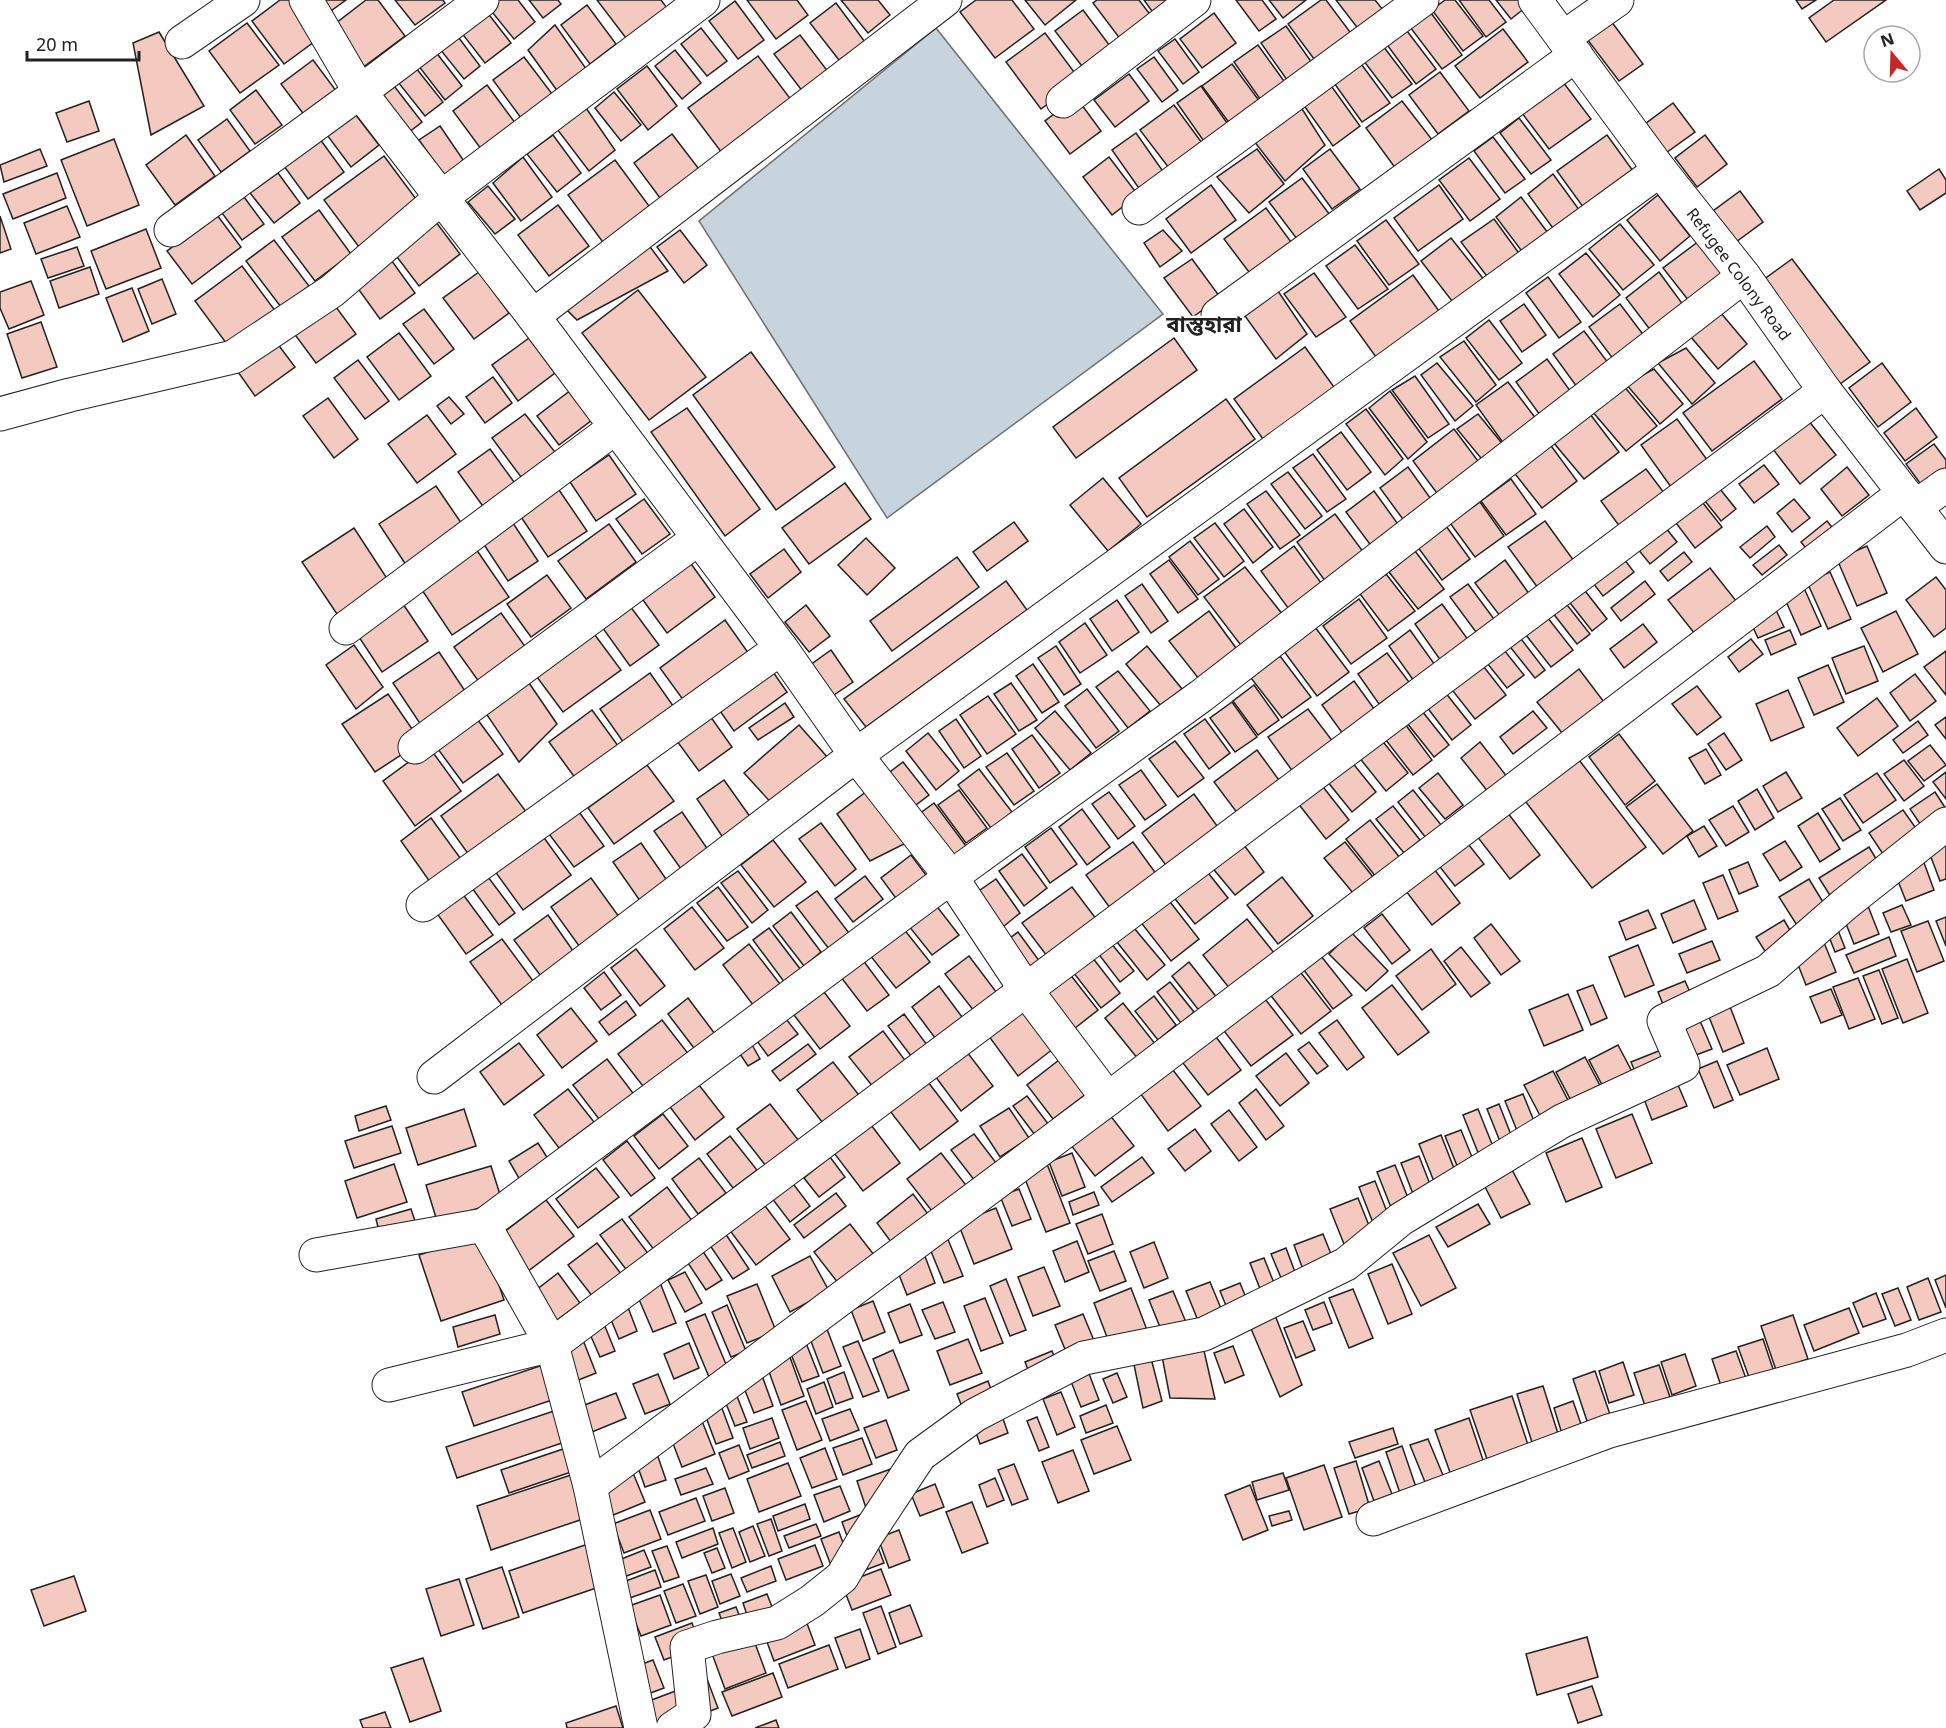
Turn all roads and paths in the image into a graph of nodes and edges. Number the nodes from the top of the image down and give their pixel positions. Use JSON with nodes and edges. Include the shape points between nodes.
{"nodes":[{"id":1,"x":243,"y":0,"type":"edge"},
{"id":2,"x":306,"y":0,"type":"edge"},
{"id":3,"x":482,"y":0,"type":"edge"},
{"id":4,"x":703,"y":0,"type":"edge"},
{"id":5,"x":945,"y":0,"type":"edge"},
{"id":6,"x":1194,"y":0,"type":"edge"},
{"id":7,"x":1422,"y":0,"type":"edge"},
{"id":8,"x":1535,"y":0,"type":"edge"},
{"id":9,"x":1617,"y":0,"type":"edge"},
{"id":10,"x":182,"y":42,"type":"dead end"},
{"id":11,"x":1569,"y":47,"type":"junction"},
{"id":12,"x":360,"y":92,"type":"junction"},
{"id":13,"x":1063,"y":101,"type":"dead end"},
{"id":14,"x":1660,"y":170,"type":"junction"},
{"id":15,"x":442,"y":197,"type":"junction"},
{"id":16,"x":1139,"y":208,"type":"dead end"},
{"id":17,"x":171,"y":230,"type":"dead end"},
{"id":18,"x":1744,"y":276,"type":"junction"},
{"id":19,"x":1218,"y":315,"type":"dead end"},
{"id":20,"x":533,"y":316,"type":"junction"},
{"id":21,"x":1825,"y":391,"type":"junction"},
{"id":22,"x":0,"y":414,"type":"edge"},
{"id":23,"x":616,"y":427,"type":"junction"},
{"id":24,"x":1946,"y":485,"type":"edge"},
{"id":25,"x":1910,"y":500,"type":"junction"},
{"id":26,"x":699,"y":538,"type":"junction"},
{"id":27,"x":1946,"y":547,"type":"edge"},
{"id":28,"x":345,"y":628,"type":"dead end"},
{"id":29,"x":781,"y":648,"type":"junction"},
{"id":30,"x":415,"y":747,"type":"dead end"},
{"id":31,"x":856,"y":755,"type":"junction"},
{"id":32,"x":1946,"y":824,"type":"edge"},
{"id":33,"x":951,"y":877,"type":"junction"},
{"id":34,"x":423,"y":905,"type":"dead end"},
{"id":35,"x":1026,"y":990,"type":"junction"},
{"id":36,"x":434,"y":1077,"type":"dead end"},
{"id":37,"x":1108,"y":1099,"type":"junction"},
{"id":38,"x":484,"y":1225,"type":"junction"},
{"id":39,"x":316,"y":1255,"type":"dead end"},
{"id":40,"x":1946,"y":1335,"type":"edge"},
{"id":41,"x":552,"y":1345,"type":"junction"},
{"id":42,"x":389,"y":1385,"type":"dead end"},
{"id":43,"x":590,"y":1486,"type":"junction"},
{"id":44,"x":1373,"y":1519,"type":"dead end"},
{"id":45,"x":641,"y":1728,"type":"edge"},
{"id":46,"x":673,"y":1728,"type":"edge"}],
"edges":[{"from":1,"to":10,"type":"street"},
{"from":2,"to":12,"type":"street"},
{"from":3,"to":12,"type":"street"},
{"from":4,"to":15,"type":"street"},
{"from":5,"to":20,"type":"street"},
{"from":6,"to":13,"type":"street"},
{"from":7,"to":16,"type":"street"},
{"from":8,"to":11,"type":"street","name":"Refugee Colony Road"},
{"from":9,"to":11,"type":"street"},
{"from":11,"to":14,"type":"street","name":"Refugee Colony Road"},
{"from":11,"to":19,"type":"street"},
{"from":12,"to":15,"type":"street"},
{"from":12,"to":17,"type":"street"},
{"from":14,"to":18,"type":"street","name":"Refugee Colony Road"},
{"from":14,"to":31,"type":"street"},
{"from":15,"to":20,"type":"street"},
{"from":15,"to":22,"type":"street","via":[[332,291],[233,357]]},
{"from":18,"to":21,"type":"street","name":"Refugee Colony Road"},
{"from":18,"to":33,"type":"street","via":[[1201,696]]},
{"from":20,"to":23,"type":"street"},
{"from":21,"to":25,"type":"street","name":"Refugee Colony Road"},
{"from":21,"to":35,"type":"street"},
{"from":23,"to":26,"type":"street"},
{"from":23,"to":28,"type":"street"},
{"from":24,"to":25,"type":"street"},
{"from":25,"to":27,"type":"street","name":"Refugee Colony Road"},
{"from":25,"to":37,"type":"street"},
{"from":26,"to":29,"type":"street"},
{"from":26,"to":30,"type":"street"},
{"from":29,"to":31,"type":"street"},
{"from":29,"to":34,"type":"street"},
{"from":31,"to":33,"type":"street"},
{"from":31,"to":36,"type":"street"},
{"from":32,"to":46,"type":"street","via":[[1768,971],[1664,1021],[1683,1065],[1562,1121],[1401,1219],[1346,1264],[1204,1334],[1084,1358],[975,1415],[920,1455],[842,1577],[777,1623],[687,1647],[694,1714]]},
{"from":33,"to":35,"type":"street"},
{"from":33,"to":38,"type":"street"},
{"from":35,"to":37,"type":"street"},
{"from":35,"to":41,"type":"street"},
{"from":37,"to":43,"type":"street"},
{"from":38,"to":39,"type":"street"},
{"from":38,"to":41,"type":"street"},
{"from":40,"to":44,"type":"street","via":[[1907,1350],[1609,1431]]},
{"from":41,"to":42,"type":"street"},
{"from":41,"to":43,"type":"street"},
{"from":43,"to":45,"type":"street"}]}
